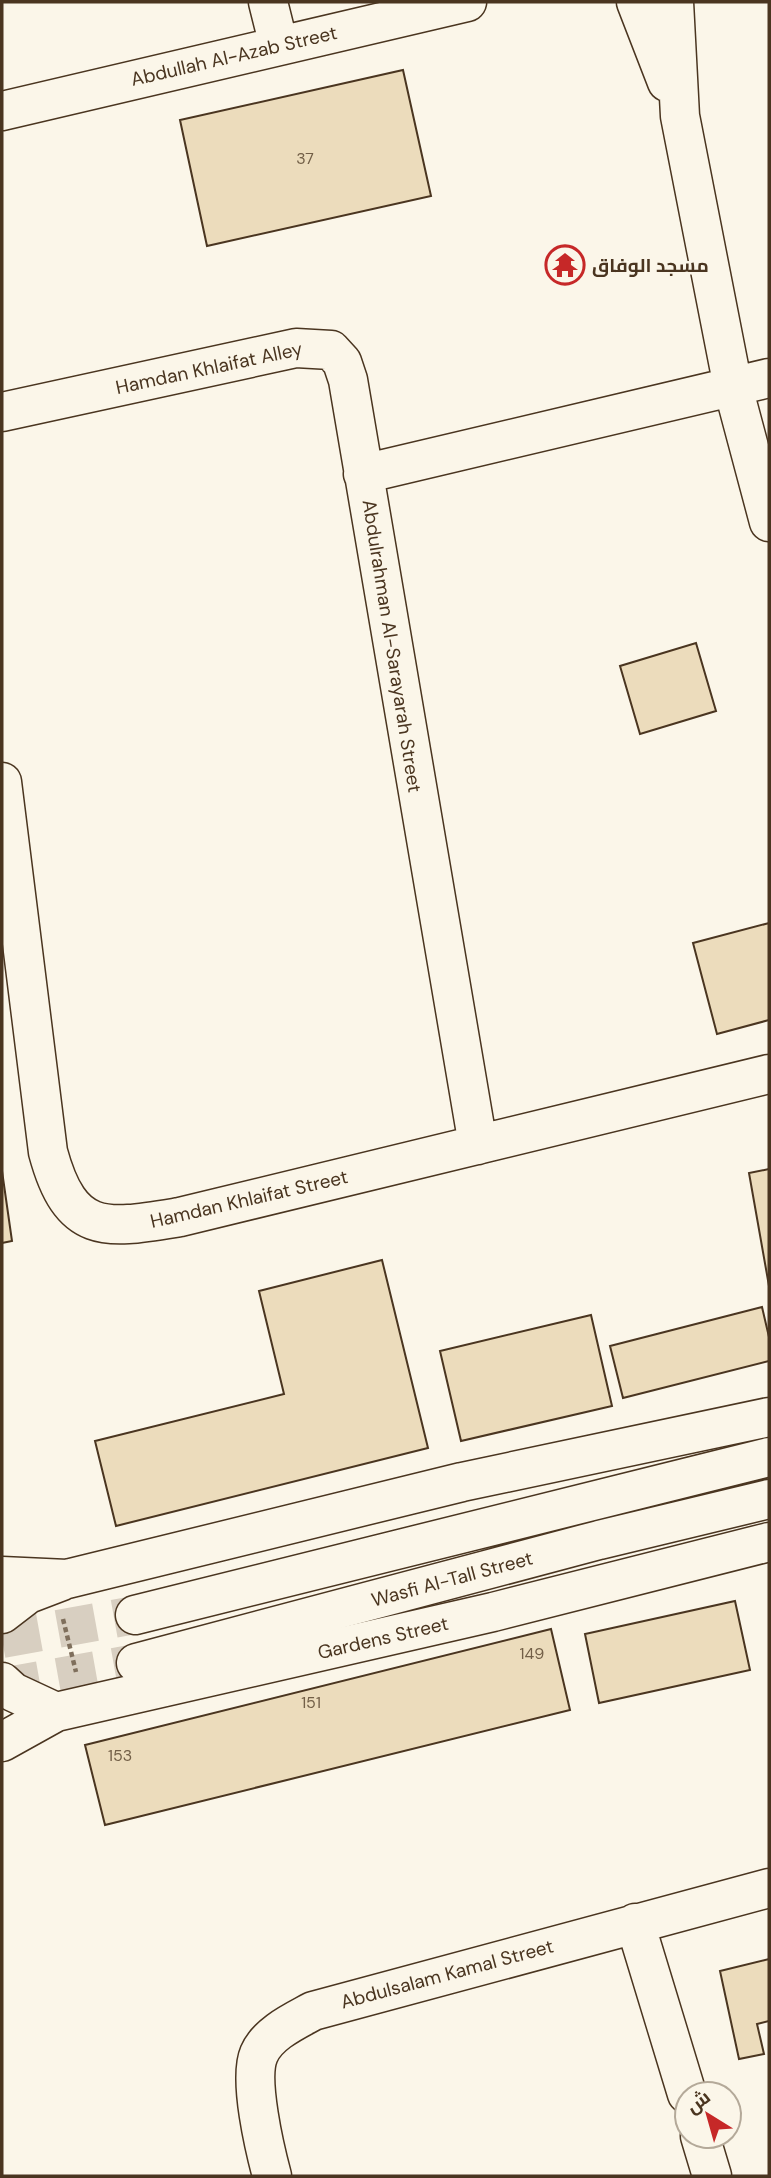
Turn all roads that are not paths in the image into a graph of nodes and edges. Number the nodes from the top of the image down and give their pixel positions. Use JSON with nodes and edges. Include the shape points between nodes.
{"nodes":[{"id":1,"x":268,"y":2,"type":"edge"},
{"id":2,"x":467,"y":2,"type":"edge"},
{"id":3,"x":636,"y":2,"type":"edge"},
{"id":4,"x":674,"y":2,"type":"edge"},
{"id":5,"x":279,"y":46,"type":"junction"},
{"id":6,"x":2,"y":111,"type":"edge"},
{"id":7,"x":680,"y":116,"type":"junction"},
{"id":8,"x":769,"y":378,"type":"edge"},
{"id":9,"x":733,"y":387,"type":"junction"},
{"id":10,"x":2,"y":412,"type":"edge"},
{"id":11,"x":363,"y":474,"type":"junction"},
{"id":12,"x":769,"y":522,"type":"edge"},
{"id":13,"x":2,"y":782,"type":"edge"},
{"id":14,"x":7,"y":869,"type":"edge"},
{"id":15,"x":769,"y":1074,"type":"edge"},
{"id":16,"x":478,"y":1145,"type":"junction"},
{"id":17,"x":769,"y":1417,"type":"edge"},
{"id":18,"x":769,"y":1457,"type":"edge"},
{"id":19,"x":769,"y":1499,"type":"edge"},
{"id":20,"x":769,"y":1542,"type":"edge"},
{"id":21,"x":2,"y":1576,"type":"edge"},
{"id":22,"x":61,"y":1581,"type":"junction"},
{"id":23,"x":2,"y":1614,"type":"edge"},
{"id":24,"x":135,"y":1615,"type":"tunnel mouth"},
{"id":25,"x":136,"y":1663,"type":"tunnel mouth"},
{"id":26,"x":2,"y":1682,"type":"edge"},
{"id":27,"x":70,"y":1709,"type":"junction"},
{"id":28,"x":2,"y":1742,"type":"edge"},
{"id":29,"x":769,"y":1888,"type":"edge"},
{"id":30,"x":635,"y":1923,"type":"junction"},
{"id":31,"x":683,"y":2080,"type":"edge"},
{"id":32,"x":704,"y":2150,"type":"edge"},
{"id":33,"x":272,"y":2176,"type":"edge"},
{"id":34,"x":712,"y":2176,"type":"edge"}],
"edges":[{"from":1,"to":5,"type":"street"},
{"from":2,"to":5,"type":"street","name":"Abdullah Al-Azab Street"},
{"from":3,"to":7,"type":"street"},
{"from":4,"to":7,"type":"street"},
{"from":5,"to":6,"type":"street","name":"Abdullah Al-Azab Street"},
{"from":7,"to":9,"type":"street"},
{"from":8,"to":9,"type":"street","name":"Abdulrahman Al-Sarayarah Street"},
{"from":9,"to":11,"type":"street","name":"Abdulrahman Al-Sarayarah Street"},
{"from":9,"to":12,"type":"street"},
{"from":10,"to":11,"type":"street","name":"Hamdan Khlaifat Alley","via":[[316,347],[331,351],[342,362]]},
{"from":11,"to":16,"type":"street","name":"Abdulrahman Al-Sarayarah Street"},
{"from":13,"to":14,"type":"street","name":"Hamdan Khlaifat Street"},
{"from":14,"to":16,"type":"street","name":"Hamdan Khlaifat Street","via":[[48,1152],[57,1186],[76,1211],[97,1223],[123,1226],[169,1219]]},
{"from":15,"to":16,"type":"street","name":"Hamdan Khlaifat Street"},
{"from":17,"to":22,"type":"street","via":[[462,1482]]},
{"from":18,"to":24,"type":"street"},
{"from":19,"to":25,"type":"street","name":"Wasfi Al-Tall Street","via":[[599,1539]]},
{"from":20,"to":27,"type":"street","name":"Gardens Street","via":[[493,1612]]},
{"from":21,"to":22,"type":"street"},
{"from":22,"to":23,"type":"street","via":[[28,1594]]},
{"from":26,"to":27,"type":"street","via":[[13,1692]]},
{"from":27,"to":28,"type":"street","name":"Gardens Street"},
{"from":29,"to":30,"type":"street","name":"Abdulsalam Kamal Street"},
{"from":30,"to":31,"type":"street"},
{"from":30,"to":33,"type":"street","name":"Abdulsalam Kamal Street","via":[[313,2011],[278,2032],[259,2054],[256,2085]]},
{"from":32,"to":34,"type":"street"}]}
